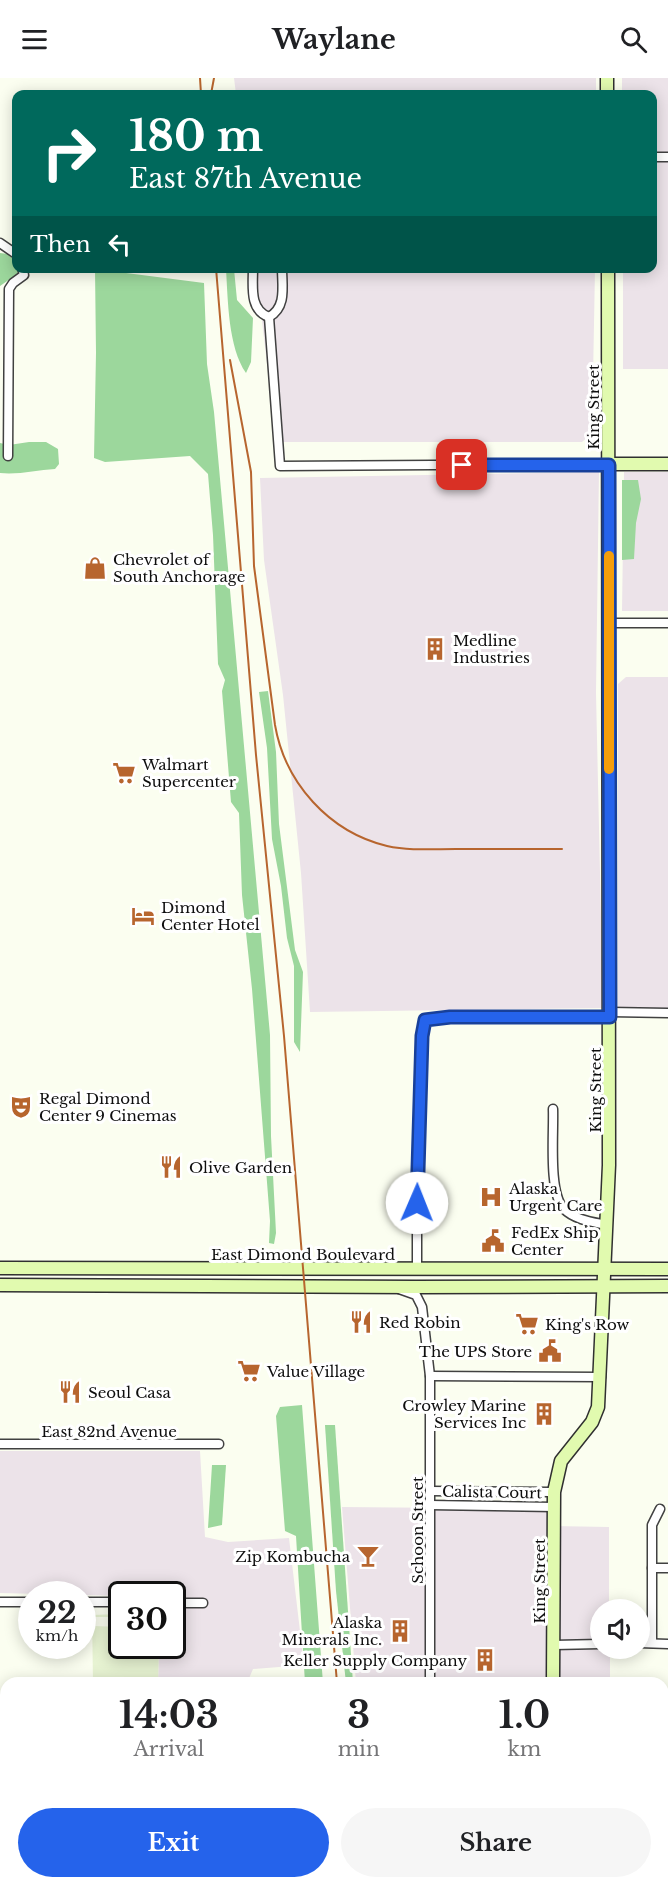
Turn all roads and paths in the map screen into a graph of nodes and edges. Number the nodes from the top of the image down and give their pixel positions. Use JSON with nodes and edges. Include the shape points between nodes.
{"nodes":[{"id":1,"x":23,"y":273,"type":"edge"},
{"id":2,"x":253,"y":273,"type":"edge"},
{"id":3,"x":282,"y":273,"type":"edge"},
{"id":4,"x":608,"y":273,"type":"edge"},
{"id":5,"x":269,"y":316,"type":"junction"},
{"id":6,"x":8,"y":456,"type":"dead end"},
{"id":7,"x":668,"y":464,"type":"edge"},
{"id":8,"x":609,"y":465,"type":"junction"},
{"id":9,"x":609,"y":623,"type":"junction"},
{"id":10,"x":668,"y":623,"type":"edge"},
{"id":11,"x":668,"y":1012,"type":"edge"},
{"id":12,"x":610,"y":1015,"type":"junction"},
{"id":13,"x":554,"y":1109,"type":"dead end"},
{"id":14,"x":607,"y":1225,"type":"junction"},
{"id":15,"x":0,"y":1268,"type":"edge"},
{"id":16,"x":75,"y":1268,"type":"junction"},
{"id":17,"x":204,"y":1269,"type":"junction"},
{"id":18,"x":668,"y":1269,"type":"edge"},
{"id":19,"x":417,"y":1270,"type":"junction"},
{"id":20,"x":605,"y":1270,"type":"junction"},
{"id":21,"x":0,"y":1276,"type":"edge"},
{"id":22,"x":0,"y":1285,"type":"edge"},
{"id":23,"x":605,"y":1285,"type":"junction"},
{"id":24,"x":204,"y":1286,"type":"junction"},
{"id":25,"x":668,"y":1286,"type":"edge"},
{"id":26,"x":392,"y":1287,"type":"junction"},
{"id":27,"x":430,"y":1376,"type":"junction"},
{"id":28,"x":601,"y":1377,"type":"junction"},
{"id":29,"x":0,"y":1444,"type":"edge"},
{"id":30,"x":219,"y":1444,"type":"dead end"},
{"id":31,"x":430,"y":1491,"type":"junction"},
{"id":32,"x":554,"y":1492,"type":"junction"},
{"id":33,"x":430,"y":1505,"type":"junction"},
{"id":34,"x":554,"y":1507,"type":"junction"},
{"id":35,"x":660,"y":1509,"type":"dead end"},
{"id":36,"x":652,"y":1568,"type":"junction"},
{"id":37,"x":668,"y":1568,"type":"edge"},
{"id":38,"x":0,"y":1602,"type":"edge"},
{"id":39,"x":18,"y":1602,"type":"edge"},
{"id":40,"x":186,"y":1602,"type":"edge"},
{"id":41,"x":202,"y":1603,"type":"dead end"},
{"id":42,"x":652,"y":1643,"type":"joint"},
{"id":43,"x":590,"y":1644,"type":"edge"},
{"id":44,"x":668,"y":1644,"type":"edge"},
{"id":45,"x":554,"y":1645,"type":"junction"},
{"id":46,"x":430,"y":1677,"type":"edge"},
{"id":47,"x":553,"y":1677,"type":"edge"}],
"edges":[{"from":1,"to":6,"type":"street","via":[[9,289]]},
{"from":2,"to":5,"type":"street","via":[[254,300],[259,311]]},
{"from":3,"to":5,"type":"street","via":[[280,307]]},
{"from":4,"to":8,"type":"street","name":"King Street"},
{"from":5,"to":8,"type":"street","via":[[280,466]]},
{"from":7,"to":8,"type":"street"},
{"from":8,"to":9,"type":"street","name":"King Street"},
{"from":9,"to":10,"type":"street"},
{"from":9,"to":12,"type":"street","name":"King Street"},
{"from":11,"to":12,"type":"street"},
{"from":12,"to":14,"type":"street","name":"King Street"},
{"from":12,"to":19,"type":"street","via":[[425,1020]]},
{"from":13,"to":14,"type":"street","via":[[558,1200],[578,1217]]},
{"from":14,"to":20,"type":"street","name":"King Street"},
{"from":15,"to":16,"type":"street","name":"East Dimond Boulevard"},
{"from":16,"to":17,"type":"street","name":"East Dimond Boulevard"},
{"from":16,"to":21,"type":"street","via":[[34,1276]]},
{"from":17,"to":19,"type":"street","name":"East Dimond Boulevard"},
{"from":17,"to":24,"type":"street"},
{"from":18,"to":20,"type":"street","name":"East Dimond Boulevard"},
{"from":19,"to":20,"type":"street","name":"East Dimond Boulevard"},
{"from":20,"to":23,"type":"street","name":"King Street"},
{"from":22,"to":24,"type":"street"},
{"from":23,"to":25,"type":"street"},
{"from":23,"to":26,"type":"street"},
{"from":23,"to":28,"type":"street","name":"King Street"},
{"from":24,"to":26,"type":"street"},
{"from":26,"to":27,"type":"street","name":"Schoon Street","via":[[420,1300]]},
{"from":27,"to":28,"type":"street"},
{"from":27,"to":31,"type":"street","name":"Schoon Street"},
{"from":28,"to":32,"type":"street","name":"King Street","via":[[595,1415],[561,1461]]},
{"from":29,"to":30,"type":"street","name":"East 82nd Avenue"},
{"from":31,"to":32,"type":"street","name":"Calista Court"},
{"from":31,"to":33,"type":"street","name":"Schoon Street"},
{"from":32,"to":34,"type":"street","name":"King Street"},
{"from":33,"to":34,"type":"street","name":"Calista Court"},
{"from":33,"to":46,"type":"street","name":"Schoon Street"},
{"from":34,"to":45,"type":"street","name":"King Street"},
{"from":35,"to":36,"type":"street","via":[[652,1525]]},
{"from":36,"to":37,"type":"street"},
{"from":36,"to":42,"type":"street"},
{"from":38,"to":39,"type":"street"},
{"from":40,"to":41,"type":"street"},
{"from":42,"to":44,"type":"street"},
{"from":43,"to":45,"type":"street"},
{"from":45,"to":47,"type":"street","name":"King Street"}]}
